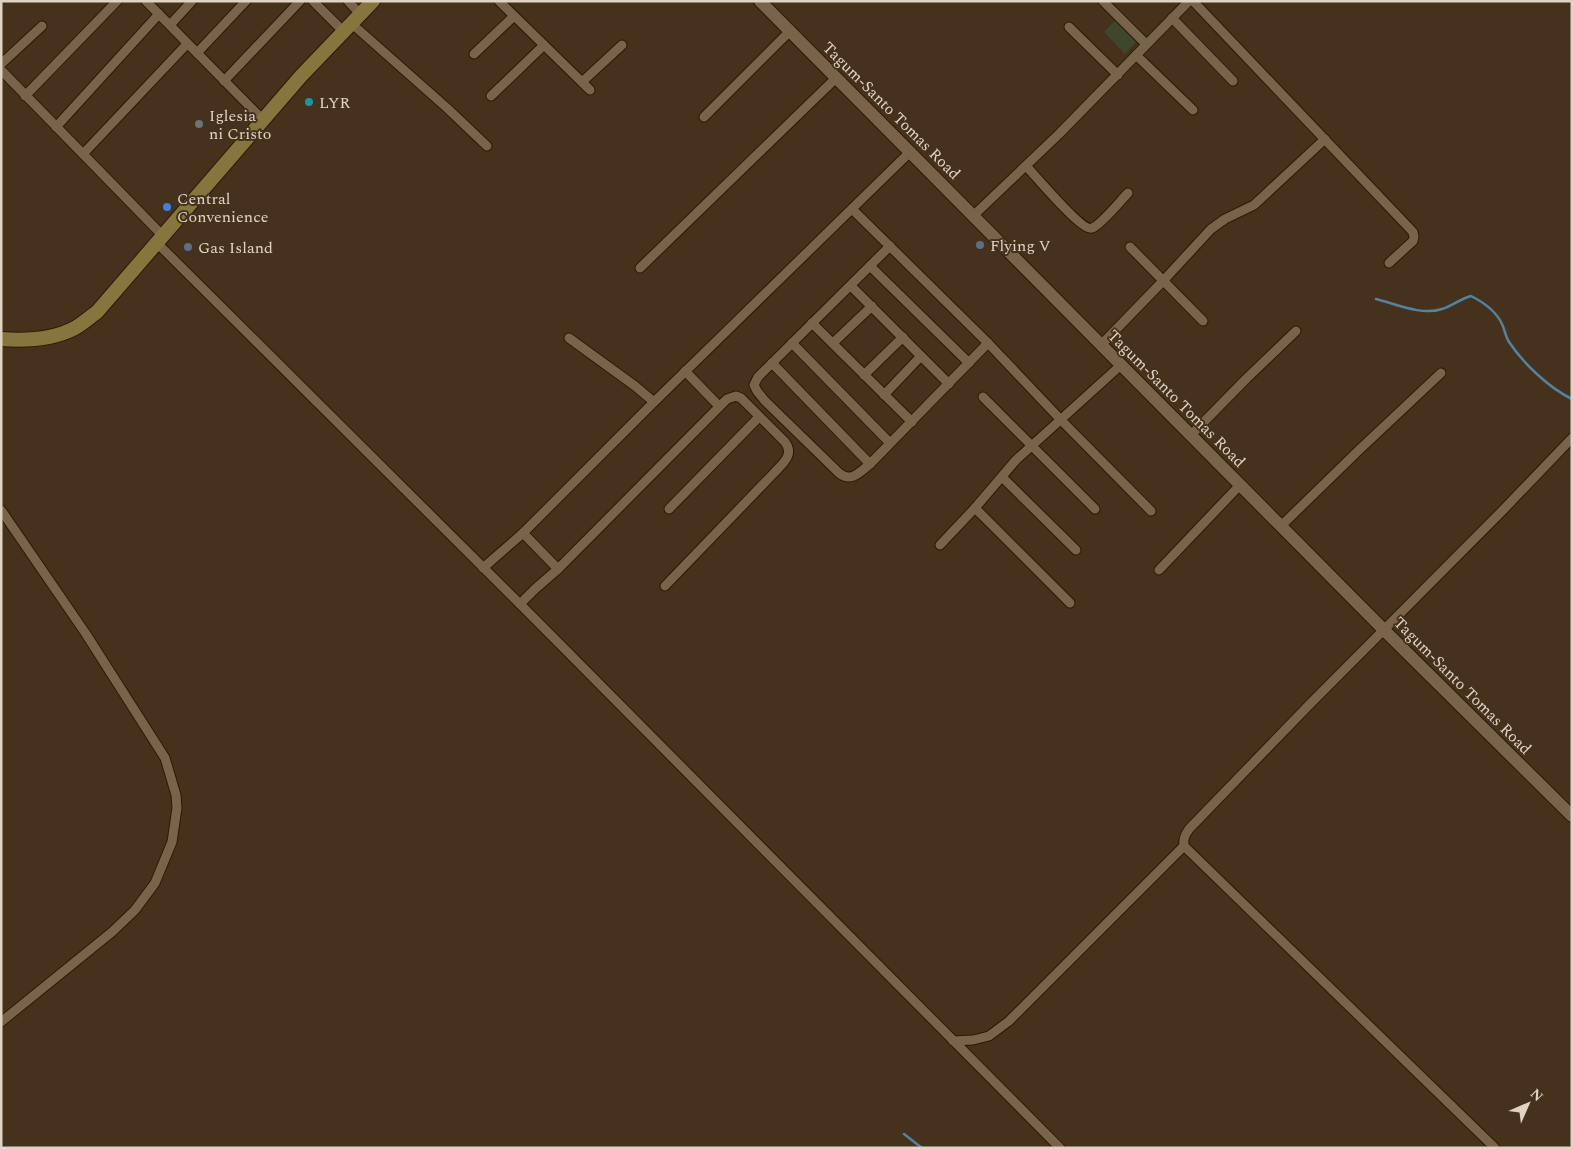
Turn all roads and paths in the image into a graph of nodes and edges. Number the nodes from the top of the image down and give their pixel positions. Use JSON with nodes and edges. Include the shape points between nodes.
{"nodes":[{"id":1,"x":117,"y":1,"type":"edge"},
{"id":2,"x":146,"y":1,"type":"edge"},
{"id":3,"x":192,"y":1,"type":"edge"},
{"id":4,"x":246,"y":1,"type":"edge"},
{"id":5,"x":300,"y":1,"type":"edge"},
{"id":6,"x":312,"y":1,"type":"edge"},
{"id":7,"x":348,"y":1,"type":"edge"},
{"id":8,"x":373,"y":1,"type":"edge"},
{"id":9,"x":499,"y":1,"type":"edge"},
{"id":10,"x":760,"y":1,"type":"edge"},
{"id":11,"x":1103,"y":1,"type":"edge"},
{"id":12,"x":1191,"y":1,"type":"edge"},
{"id":13,"x":160,"y":14,"type":"junction"},
{"id":14,"x":514,"y":16,"type":"junction"},
{"id":15,"x":1172,"y":18,"type":"junction"},
{"id":16,"x":351,"y":22,"type":"junction"},
{"id":17,"x":170,"y":25,"type":"junction"},
{"id":18,"x":42,"y":26,"type":"dead end"},
{"id":19,"x":1069,"y":27,"type":"dead end"},
{"id":20,"x":790,"y":32,"type":"junction"},
{"id":21,"x":187,"y":44,"type":"junction"},
{"id":22,"x":1146,"y":44,"type":"junction"},
{"id":23,"x":544,"y":45,"type":"junction"},
{"id":24,"x":622,"y":45,"type":"dead end"},
{"id":25,"x":197,"y":54,"type":"junction"},
{"id":26,"x":474,"y":54,"type":"dead end"},
{"id":27,"x":1136,"y":56,"type":"junction"},
{"id":28,"x":1,"y":64,"type":"edge"},
{"id":29,"x":1,"y":70,"type":"edge"},
{"id":30,"x":1118,"y":75,"type":"junction"},
{"id":31,"x":836,"y":78,"type":"junction"},
{"id":32,"x":224,"y":80,"type":"junction"},
{"id":33,"x":1233,"y":81,"type":"dead end"},
{"id":34,"x":582,"y":82,"type":"junction"},
{"id":35,"x":590,"y":90,"type":"dead end"},
{"id":36,"x":25,"y":96,"type":"junction"},
{"id":37,"x":491,"y":96,"type":"dead end"},
{"id":38,"x":1192,"y":110,"type":"dead end"},
{"id":39,"x":704,"y":117,"type":"dead end"},
{"id":40,"x":263,"y":120,"type":"junction"},
{"id":41,"x":56,"y":126,"type":"junction"},
{"id":42,"x":1325,"y":139,"type":"junction"},
{"id":43,"x":487,"y":146,"type":"dead end"},
{"id":44,"x":910,"y":152,"type":"junction"},
{"id":45,"x":83,"y":154,"type":"junction"},
{"id":46,"x":1026,"y":166,"type":"junction"},
{"id":47,"x":1128,"y":193,"type":"dead end"},
{"id":48,"x":852,"y":209,"type":"junction"},
{"id":49,"x":973,"y":216,"type":"junction"},
{"id":50,"x":160,"y":240,"type":"junction"},
{"id":51,"x":890,"y":246,"type":"junction"},
{"id":52,"x":1130,"y":247,"type":"dead end"},
{"id":53,"x":1389,"y":263,"type":"dead end"},
{"id":54,"x":870,"y":266,"type":"junction"},
{"id":55,"x":640,"y":268,"type":"dead end"},
{"id":56,"x":1163,"y":282,"type":"junction"},
{"id":57,"x":851,"y":286,"type":"junction"},
{"id":58,"x":872,"y":306,"type":"junction"},
{"id":59,"x":1203,"y":321,"type":"dead end"},
{"id":60,"x":812,"y":323,"type":"junction"},
{"id":61,"x":1296,"y":331,"type":"dead end"},
{"id":62,"x":903,"y":337,"type":"junction"},
{"id":63,"x":569,"y":338,"type":"dead end"},
{"id":64,"x":1,"y":339,"type":"edge"},
{"id":65,"x":792,"y":343,"type":"junction"},
{"id":66,"x":833,"y":343,"type":"junction"},
{"id":67,"x":988,"y":343,"type":"junction"},
{"id":68,"x":1101,"y":345,"type":"junction"},
{"id":69,"x":921,"y":356,"type":"junction"},
{"id":70,"x":772,"y":363,"type":"junction"},
{"id":71,"x":969,"y":363,"type":"junction"},
{"id":72,"x":1121,"y":365,"type":"junction"},
{"id":73,"x":685,"y":370,"type":"junction"},
{"id":74,"x":1441,"y":373,"type":"dead end"},
{"id":75,"x":864,"y":375,"type":"junction"},
{"id":76,"x":949,"y":384,"type":"junction"},
{"id":77,"x":884,"y":395,"type":"junction"},
{"id":78,"x":983,"y":397,"type":"dead end"},
{"id":79,"x":654,"y":402,"type":"junction"},
{"id":80,"x":719,"y":406,"type":"junction"},
{"id":81,"x":759,"y":417,"type":"junction"},
{"id":82,"x":1061,"y":420,"type":"junction"},
{"id":83,"x":912,"y":422,"type":"junction"},
{"id":84,"x":1191,"y":435,"type":"junction"},
{"id":85,"x":1572,"y":438,"type":"edge"},
{"id":86,"x":890,"y":444,"type":"junction"},
{"id":87,"x":1032,"y":446,"type":"junction"},
{"id":88,"x":870,"y":464,"type":"junction"},
{"id":89,"x":1002,"y":477,"type":"junction"},
{"id":90,"x":1240,"y":485,"type":"junction"},
{"id":91,"x":975,"y":508,"type":"junction"},
{"id":92,"x":668,"y":509,"type":"dead end"},
{"id":93,"x":1095,"y":509,"type":"dead end"},
{"id":94,"x":1,"y":510,"type":"edge"},
{"id":95,"x":1151,"y":511,"type":"dead end"},
{"id":96,"x":1281,"y":526,"type":"junction"},
{"id":97,"x":523,"y":533,"type":"junction"},
{"id":98,"x":940,"y":545,"type":"dead end"},
{"id":99,"x":1076,"y":550,"type":"dead end"},
{"id":100,"x":483,"y":568,"type":"junction"},
{"id":101,"x":558,"y":569,"type":"junction"},
{"id":102,"x":1159,"y":570,"type":"dead end"},
{"id":103,"x":665,"y":586,"type":"dead end"},
{"id":104,"x":1070,"y":603,"type":"dead end"},
{"id":105,"x":520,"y":604,"type":"junction"},
{"id":106,"x":1383,"y":629,"type":"junction"},
{"id":107,"x":1572,"y":816,"type":"edge"},
{"id":108,"x":1184,"y":846,"type":"junction"},
{"id":109,"x":1,"y":1022,"type":"edge"},
{"id":110,"x":953,"y":1041,"type":"junction"},
{"id":111,"x":1060,"y":1148,"type":"edge"},
{"id":112,"x":1495,"y":1148,"type":"edge"}],
"edges":[{"from":1,"to":36,"type":"street"},
{"from":2,"to":13,"type":"street"},
{"from":3,"to":17,"type":"street"},
{"from":4,"to":25,"type":"street"},
{"from":5,"to":32,"type":"street"},
{"from":6,"to":16,"type":"street"},
{"from":7,"to":16,"type":"street"},
{"from":8,"to":16,"type":"main road"},
{"from":9,"to":14,"type":"street"},
{"from":10,"to":20,"type":"main road","name":"Tagum-Santo Tomas Road"},
{"from":11,"to":22,"type":"street"},
{"from":12,"to":15,"type":"street"},
{"from":12,"to":42,"type":"street"},
{"from":13,"to":17,"type":"street"},
{"from":13,"to":41,"type":"street"},
{"from":14,"to":23,"type":"street"},
{"from":14,"to":26,"type":"street"},
{"from":15,"to":22,"type":"street"},
{"from":15,"to":33,"type":"street"},
{"from":16,"to":40,"type":"main road"},
{"from":16,"to":43,"type":"street"},
{"from":17,"to":21,"type":"street"},
{"from":18,"to":28,"type":"street"},
{"from":19,"to":30,"type":"street"},
{"from":20,"to":31,"type":"main road","name":"Tagum-Santo Tomas Road"},
{"from":20,"to":39,"type":"street"},
{"from":21,"to":25,"type":"street"},
{"from":21,"to":45,"type":"street"},
{"from":22,"to":27,"type":"street"},
{"from":23,"to":34,"type":"street"},
{"from":23,"to":37,"type":"street"},
{"from":24,"to":34,"type":"street"},
{"from":25,"to":32,"type":"street"},
{"from":27,"to":30,"type":"street"},
{"from":27,"to":38,"type":"street"},
{"from":29,"to":36,"type":"street"},
{"from":30,"to":46,"type":"street"},
{"from":31,"to":44,"type":"main road","name":"Tagum-Santo Tomas Road"},
{"from":31,"to":55,"type":"street"},
{"from":32,"to":40,"type":"street"},
{"from":34,"to":35,"type":"street"},
{"from":36,"to":41,"type":"street"},
{"from":40,"to":50,"type":"main road"},
{"from":41,"to":45,"type":"street"},
{"from":42,"to":53,"type":"street","via":[[1413,232],[1413,241]]},
{"from":42,"to":56,"type":"street","via":[[1254,205],[1211,229]]},
{"from":44,"to":48,"type":"street"},
{"from":44,"to":49,"type":"main road","name":"Tagum-Santo Tomas Road"},
{"from":45,"to":50,"type":"street"},
{"from":46,"to":47,"type":"street","via":[[1087,228],[1101,221]]},
{"from":46,"to":49,"type":"street"},
{"from":48,"to":51,"type":"street"},
{"from":48,"to":73,"type":"street"},
{"from":49,"to":68,"type":"main road","name":"Tagum-Santo Tomas Road"},
{"from":50,"to":64,"type":"main road","via":[[97,312],[75,328],[28,341]]},
{"from":50,"to":100,"type":"street"},
{"from":51,"to":54,"type":"street"},
{"from":51,"to":67,"type":"street"},
{"from":52,"to":56,"type":"street"},
{"from":54,"to":57,"type":"street"},
{"from":54,"to":71,"type":"street"},
{"from":56,"to":59,"type":"street"},
{"from":56,"to":68,"type":"street"},
{"from":57,"to":58,"type":"street"},
{"from":57,"to":60,"type":"street"},
{"from":58,"to":62,"type":"street"},
{"from":58,"to":66,"type":"street"},
{"from":60,"to":65,"type":"street"},
{"from":60,"to":66,"type":"street"},
{"from":61,"to":84,"type":"street"},
{"from":62,"to":69,"type":"street"},
{"from":62,"to":75,"type":"street"},
{"from":63,"to":79,"type":"street"},
{"from":65,"to":70,"type":"street"},
{"from":65,"to":86,"type":"street"},
{"from":66,"to":75,"type":"street"},
{"from":67,"to":71,"type":"street"},
{"from":67,"to":82,"type":"street"},
{"from":68,"to":72,"type":"main road","name":"Tagum-Santo Tomas Road"},
{"from":69,"to":76,"type":"street"},
{"from":69,"to":77,"type":"street"},
{"from":70,"to":88,"type":"street"},
{"from":70,"to":88,"type":"street","via":[[754,385],[766,401],[844,477],[852,478]]},
{"from":71,"to":76,"type":"street"},
{"from":72,"to":82,"type":"street"},
{"from":72,"to":84,"type":"main road","name":"Tagum-Santo Tomas Road"},
{"from":73,"to":79,"type":"street"},
{"from":73,"to":80,"type":"street"},
{"from":74,"to":96,"type":"street"},
{"from":75,"to":77,"type":"street"},
{"from":76,"to":83,"type":"street"},
{"from":77,"to":83,"type":"street"},
{"from":78,"to":87,"type":"street"},
{"from":79,"to":97,"type":"street"},
{"from":80,"to":81,"type":"street","via":[[736,396]]},
{"from":80,"to":101,"type":"street"},
{"from":81,"to":92,"type":"street"},
{"from":81,"to":103,"type":"street","via":[[789,447],[789,456]]},
{"from":82,"to":87,"type":"street"},
{"from":82,"to":95,"type":"street"},
{"from":83,"to":86,"type":"street"},
{"from":84,"to":90,"type":"main road","name":"Tagum-Santo Tomas Road"},
{"from":85,"to":106,"type":"street"},
{"from":86,"to":88,"type":"street"},
{"from":87,"to":89,"type":"street"},
{"from":87,"to":93,"type":"street"},
{"from":89,"to":91,"type":"street"},
{"from":89,"to":99,"type":"street"},
{"from":90,"to":96,"type":"main road","name":"Tagum-Santo Tomas Road"},
{"from":90,"to":102,"type":"street"},
{"from":91,"to":98,"type":"street"},
{"from":91,"to":104,"type":"street"},
{"from":94,"to":109,"type":"street","via":[[86,634],[165,758],[177,808],[172,842],[155,883],[135,910]]},
{"from":96,"to":106,"type":"main road","name":"Tagum-Santo Tomas Road"},
{"from":97,"to":100,"type":"street"},
{"from":97,"to":101,"type":"street"},
{"from":100,"to":105,"type":"street"},
{"from":101,"to":105,"type":"street"},
{"from":105,"to":110,"type":"street"},
{"from":106,"to":107,"type":"main road","name":"Tagum-Santo Tomas Road"},
{"from":106,"to":108,"type":"street","via":[[1189,829]]},
{"from":108,"to":110,"type":"street","via":[[1009,1021],[989,1036]]},
{"from":108,"to":112,"type":"street"},
{"from":110,"to":111,"type":"street"}]}
